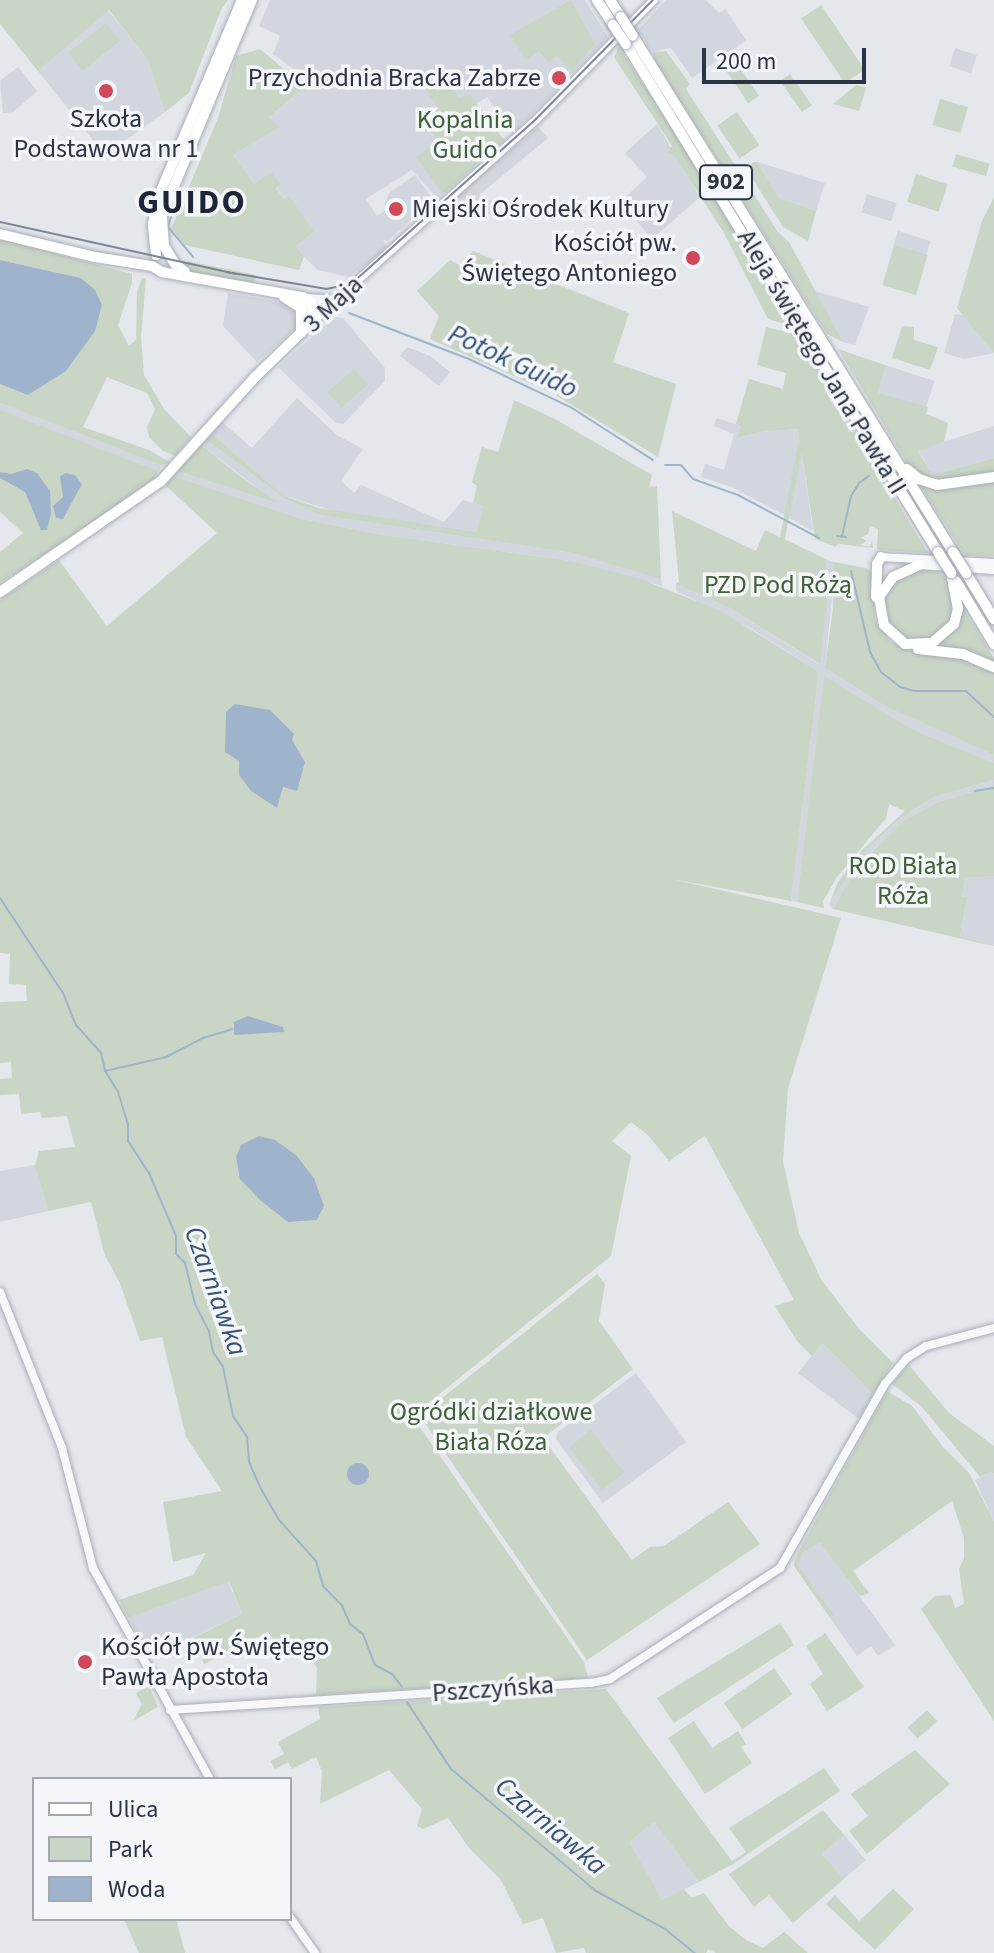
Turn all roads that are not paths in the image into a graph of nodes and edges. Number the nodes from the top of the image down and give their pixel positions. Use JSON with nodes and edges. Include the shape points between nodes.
{"nodes":[{"id":1,"x":242,"y":0,"type":"edge"},
{"id":2,"x":252,"y":0,"type":"edge"},
{"id":3,"x":597,"y":0,"type":"edge"},
{"id":4,"x":610,"y":0,"type":"edge"},
{"id":5,"x":654,"y":0,"type":"edge"},
{"id":6,"x":617,"y":21,"type":"junction"},
{"id":7,"x":629,"y":40,"type":"junction"},
{"id":8,"x":0,"y":234,"type":"edge"},
{"id":9,"x":155,"y":260,"type":"junction"},
{"id":10,"x":171,"y":262,"type":"junction"},
{"id":11,"x":336,"y":300,"type":"junction"},
{"id":12,"x":301,"y":301,"type":"junction"},
{"id":13,"x":317,"y":317,"type":"junction"},
{"id":14,"x":301,"y":333,"type":"junction"},
{"id":15,"x":890,"y":449,"type":"junction"},
{"id":16,"x":994,"y":477,"type":"edge"},
{"id":17,"x":881,"y":557,"type":"joint"},
{"id":18,"x":994,"y":563,"type":"edge"},
{"id":19,"x":919,"y":565,"type":"joint"},
{"id":20,"x":994,"y":570,"type":"edge"},
{"id":21,"x":951,"y":574,"type":"junction"},
{"id":22,"x":0,"y":592,"type":"edge"},
{"id":23,"x":994,"y":619,"type":"edge"},
{"id":24,"x":994,"y":644,"type":"edge"},
{"id":25,"x":994,"y":667,"type":"edge"},
{"id":26,"x":0,"y":1292,"type":"edge"},
{"id":27,"x":994,"y":1328,"type":"edge"},
{"id":28,"x":170,"y":1710,"type":"junction"},
{"id":29,"x":209,"y":1777,"type":"edge"},
{"id":30,"x":292,"y":1920,"type":"edge"},
{"id":31,"x":315,"y":1953,"type":"edge"}],
"edges":[{"from":1,"to":9,"type":"main road","via":[[160,193],[153,224]]},
{"from":2,"to":10,"type":"main road","via":[[166,204],[162,237]]},
{"from":3,"to":6,"type":"main road","name":"Aleja świętego Jana Pawła II","number":"902"},
{"from":4,"to":6,"type":"main road","name":"Aleja świętego Jana Pawła II","number":"902"},
{"from":5,"to":11,"type":"street","name":"3 Maja","via":[[537,119]]},
{"from":6,"to":7,"type":"main road","name":"Aleja świętego Jana Pawła II","number":"902","bridge":true},
{"from":7,"to":15,"type":"main road","name":"Aleja świętego Jana Pawła II","number":"902"},
{"from":7,"to":21,"type":"main road","name":"Aleja świętego Jana Pawła II","number":"902","bridge":true},
{"from":8,"to":9,"type":"main road","via":[[95,257]]},
{"from":9,"to":10,"type":"main road","via":[[163,251]]},
{"from":9,"to":10,"type":"main road","via":[[162,272]]},
{"from":10,"to":12,"type":"main road","via":[[189,276]]},
{"from":11,"to":12,"type":"street"},
{"from":11,"to":13,"type":"street","name":"3 Maja"},
{"from":12,"to":13,"type":"main road","via":[[311,303]]},
{"from":12,"to":14,"type":"main road"},
{"from":13,"to":14,"type":"main road","name":"3 Maja"},
{"from":14,"to":22,"type":"main road","name":"3 Maja","via":[[161,481]]},
{"from":15,"to":16,"type":"main road","via":[[914,475],[932,484]]},
{"from":15,"to":23,"type":"main road","name":"Aleja świętego Jana Pawła II","number":"902","bridge":true},
{"from":17,"to":18,"type":"street"},
{"from":17,"to":25,"type":"main road","via":[[876,612],[890,639],[905,647],[972,656]]},
{"from":19,"to":20,"type":"street"},
{"from":19,"to":21,"type":"main road","via":[[893,577],[879,597],[884,625],[905,644],[932,643],[954,624],[958,609]]},
{"from":21,"to":24,"type":"main road","name":"Aleja świętego Jana Pawła II","number":"902"},
{"from":26,"to":28,"type":"street","via":[[62,1448],[93,1568]]},
{"from":27,"to":28,"type":"street","name":"Pszczyńska","via":[[926,1346],[901,1363],[782,1566],[603,1681]]},
{"from":28,"to":29,"type":"street"},
{"from":30,"to":31,"type":"street"}]}
